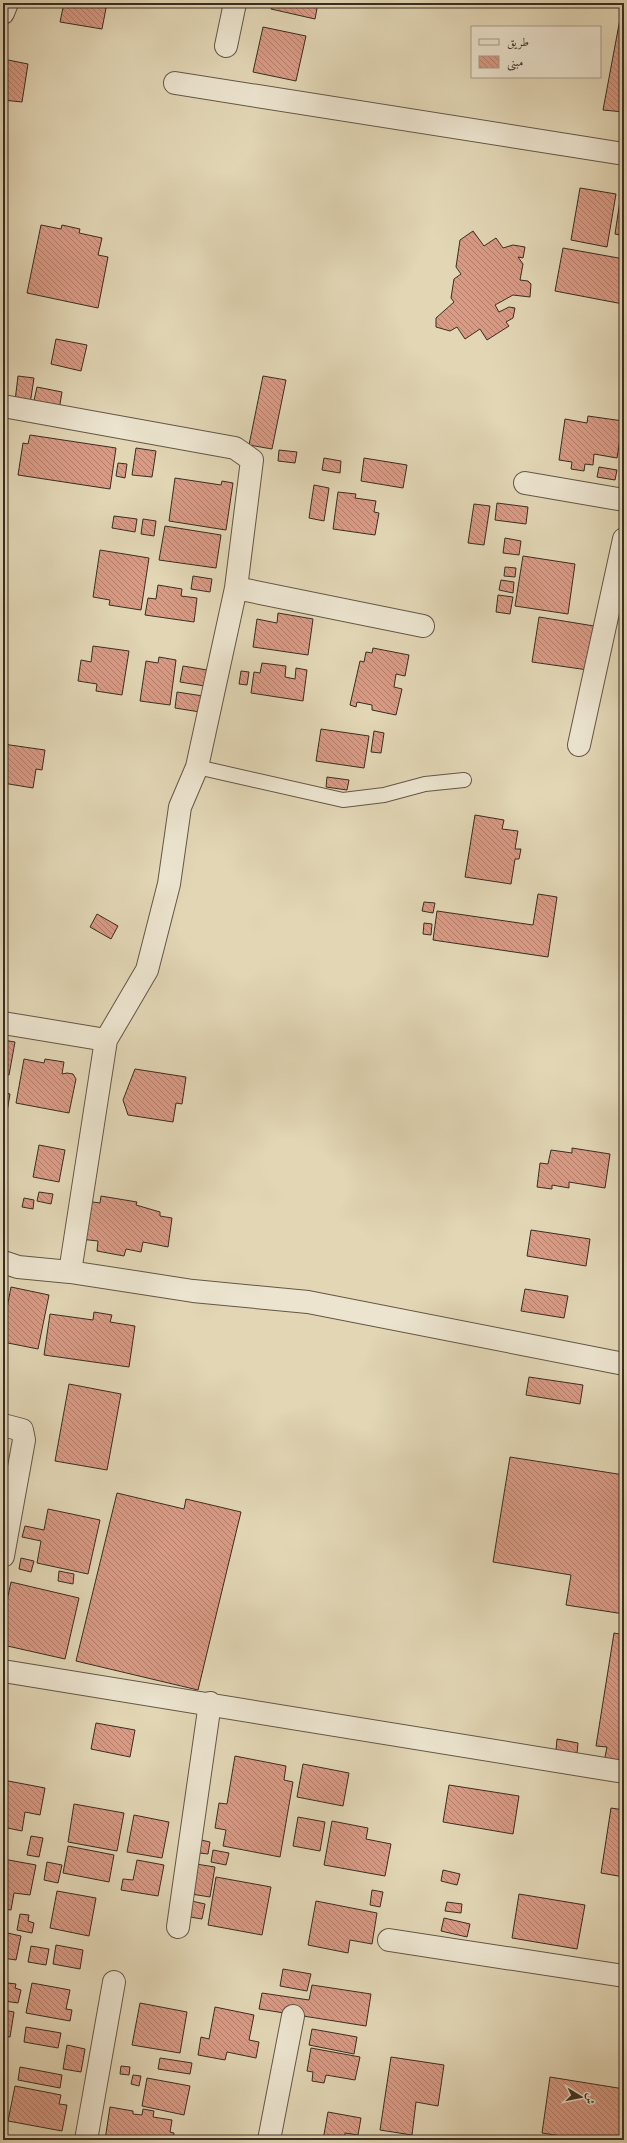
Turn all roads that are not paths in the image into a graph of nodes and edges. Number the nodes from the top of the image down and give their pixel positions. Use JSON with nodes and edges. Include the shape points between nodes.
{"nodes":[{"id":1,"x":7,"y":3,"type":"edge"},
{"id":2,"x":235,"y":3,"type":"edge"},
{"id":3,"x":3,"y":13,"type":"edge"},
{"id":4,"x":226,"y":46,"type":"dead end"},
{"id":5,"x":175,"y":83,"type":"dead end"},
{"id":6,"x":624,"y":154,"type":"edge"},
{"id":7,"x":3,"y":406,"type":"edge"},
{"id":8,"x":525,"y":483,"type":"dead end"},
{"id":9,"x":624,"y":500,"type":"edge"},
{"id":10,"x":624,"y":539,"type":"edge"},
{"id":11,"x":236,"y":588,"type":"junction"},
{"id":12,"x":424,"y":626,"type":"dead end"},
{"id":13,"x":579,"y":745,"type":"dead end"},
{"id":14,"x":197,"y":767,"type":"junction"},
{"id":15,"x":464,"y":780,"type":"dead end"},
{"id":16,"x":3,"y":1023,"type":"edge"},
{"id":17,"x":106,"y":1040,"type":"junction"},
{"id":18,"x":3,"y":1262,"type":"edge"},
{"id":19,"x":70,"y":1272,"type":"junction"},
{"id":20,"x":624,"y":1364,"type":"edge"},
{"id":21,"x":3,"y":1426,"type":"edge"},
{"id":22,"x":3,"y":1556,"type":"edge"},
{"id":23,"x":3,"y":1670,"type":"edge"},
{"id":24,"x":210,"y":1703,"type":"junction"},
{"id":25,"x":624,"y":1772,"type":"edge"},
{"id":26,"x":178,"y":1928,"type":"dead end"},
{"id":27,"x":389,"y":1940,"type":"dead end"},
{"id":28,"x":624,"y":1976,"type":"edge"},
{"id":29,"x":114,"y":1982,"type":"dead end"},
{"id":30,"x":293,"y":2016,"type":"dead end"},
{"id":31,"x":86,"y":2140,"type":"edge"},
{"id":32,"x":269,"y":2140,"type":"edge"}],
"edges":[{"from":1,"to":3,"type":"street"},
{"from":2,"to":4,"type":"street"},
{"from":5,"to":6,"type":"street"},
{"from":7,"to":11,"type":"street","via":[[235,448],[252,460]]},
{"from":8,"to":9,"type":"street"},
{"from":10,"to":13,"type":"street"},
{"from":11,"to":12,"type":"street"},
{"from":11,"to":14,"type":"street"},
{"from":14,"to":15,"type":"lane","via":[[343,800],[384,795],[425,784]]},
{"from":14,"to":17,"type":"street","via":[[180,807],[169,884],[146,970]]},
{"from":16,"to":17,"type":"street"},
{"from":17,"to":19,"type":"street"},
{"from":18,"to":19,"type":"street","via":[[18,1267]]},
{"from":19,"to":20,"type":"street","via":[[194,1291],[308,1302]]},
{"from":21,"to":22,"type":"street","via":[[22,1430],[24,1440]]},
{"from":23,"to":24,"type":"street"},
{"from":24,"to":25,"type":"street"},
{"from":24,"to":26,"type":"street"},
{"from":27,"to":28,"type":"street"},
{"from":29,"to":31,"type":"street"},
{"from":30,"to":32,"type":"street"}]}
